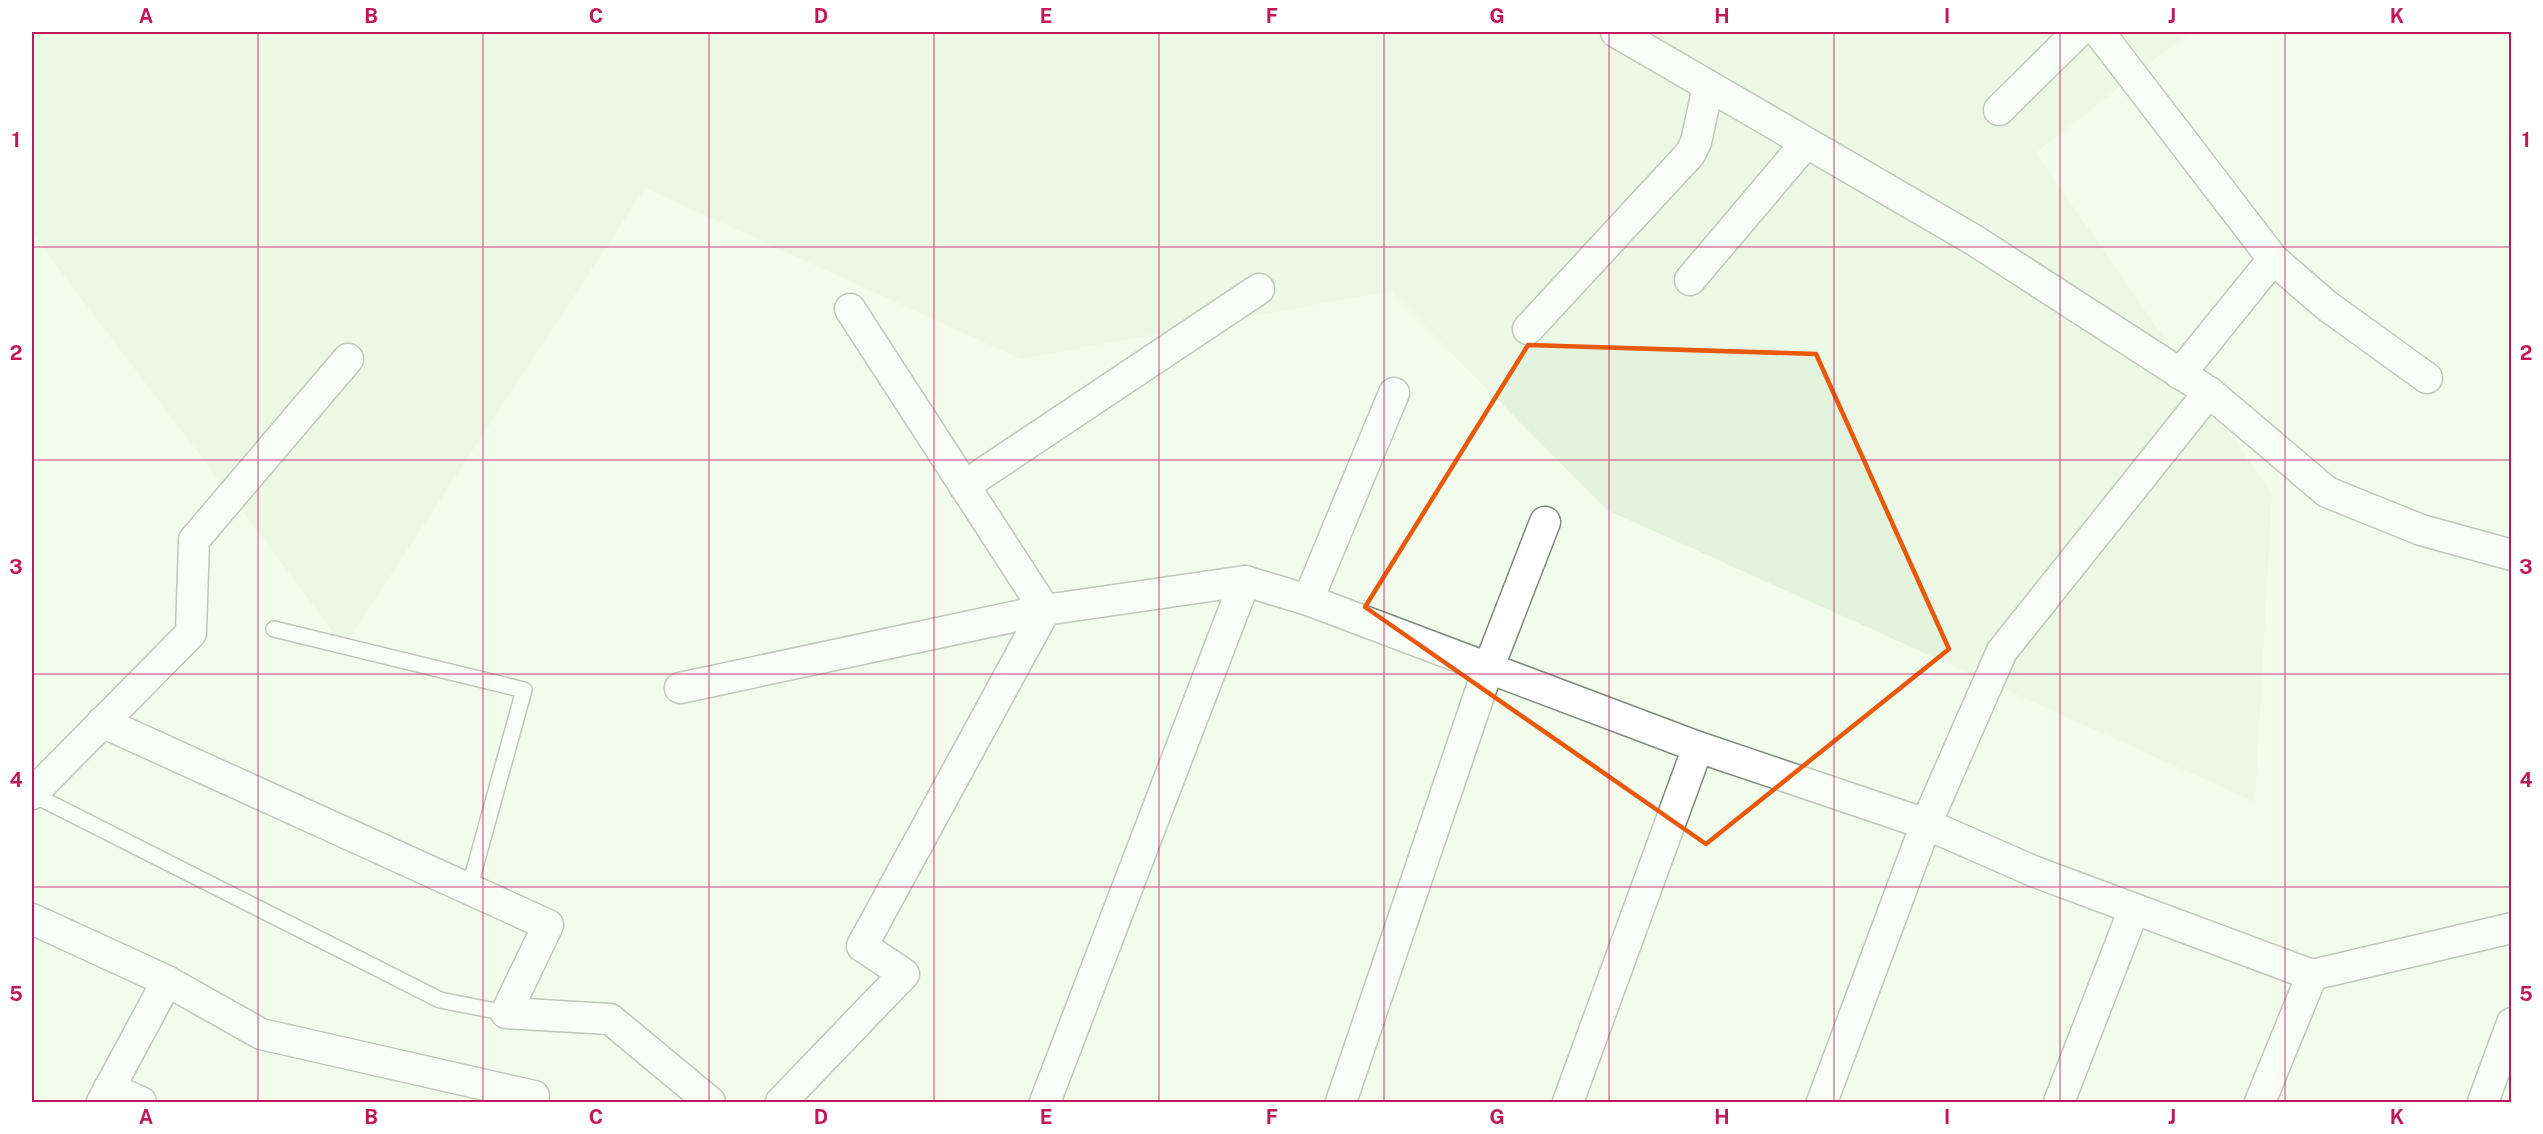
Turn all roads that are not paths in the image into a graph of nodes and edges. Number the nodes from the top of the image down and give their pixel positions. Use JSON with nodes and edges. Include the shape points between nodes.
{"nodes":[{"id":1,"x":1616,"y":32,"type":"edge"},
{"id":2,"x":2078,"y":32,"type":"edge"},
{"id":3,"x":2099,"y":32,"type":"edge"},
{"id":4,"x":1707,"y":87,"type":"junction"},
{"id":5,"x":1999,"y":110,"type":"dead end"},
{"id":6,"x":1806,"y":143,"type":"junction"},
{"id":7,"x":2273,"y":259,"type":"junction"},
{"id":8,"x":1690,"y":280,"type":"dead end"},
{"id":9,"x":1259,"y":289,"type":"dead end"},
{"id":10,"x":850,"y":309,"type":"dead end"},
{"id":11,"x":1528,"y":329,"type":"dead end"},
{"id":12,"x":348,"y":359,"type":"dead end"},
{"id":13,"x":2180,"y":374,"type":"junction"},
{"id":14,"x":2427,"y":378,"type":"dead end"},
{"id":15,"x":2209,"y":392,"type":"junction"},
{"id":16,"x":1394,"y":393,"type":"dead end"},
{"id":17,"x":964,"y":486,"type":"junction"},
{"id":18,"x":1545,"y":522,"type":"dead end"},
{"id":19,"x":2511,"y":555,"type":"edge"},
{"id":20,"x":1245,"y":581,"type":"junction"},
{"id":21,"x":1308,"y":600,"type":"junction"},
{"id":22,"x":1045,"y":610,"type":"junction"},
{"id":23,"x":274,"y":629,"type":"dead end"},
{"id":24,"x":1488,"y":669,"type":"junction"},
{"id":25,"x":680,"y":687,"type":"dead end"},
{"id":26,"x":102,"y":722,"type":"junction"},
{"id":27,"x":1698,"y":747,"type":"junction"},
{"id":28,"x":32,"y":794,"type":"edge"},
{"id":29,"x":1926,"y":824,"type":"junction"},
{"id":30,"x":469,"y":889,"type":"junction"},
{"id":31,"x":2134,"y":909,"type":"junction"},
{"id":32,"x":32,"y":919,"type":"edge"},
{"id":33,"x":2511,"y":928,"type":"edge"},
{"id":34,"x":2312,"y":975,"type":"junction"},
{"id":35,"x":167,"y":981,"type":"junction"},
{"id":36,"x":506,"y":1013,"type":"junction"},
{"id":37,"x":2511,"y":1023,"type":"edge"},
{"id":38,"x":106,"y":1095,"type":"edge"},
{"id":39,"x":141,"y":1102,"type":"edge"},
{"id":40,"x":528,"y":1102,"type":"edge"},
{"id":41,"x":710,"y":1102,"type":"edge"},
{"id":42,"x":781,"y":1102,"type":"edge"},
{"id":43,"x":1046,"y":1102,"type":"edge"},
{"id":44,"x":1341,"y":1102,"type":"edge"},
{"id":45,"x":1568,"y":1102,"type":"edge"},
{"id":46,"x":1822,"y":1102,"type":"edge"},
{"id":47,"x":2059,"y":1102,"type":"edge"},
{"id":48,"x":2260,"y":1102,"type":"edge"},
{"id":49,"x":2483,"y":1102,"type":"edge"}],
"edges":[{"from":1,"to":4,"type":"street"},
{"from":2,"to":5,"type":"street"},
{"from":3,"to":7,"type":"street"},
{"from":4,"to":6,"type":"street"},
{"from":4,"to":11,"type":"street","via":[[1690,154]]},
{"from":6,"to":8,"type":"street"},
{"from":6,"to":13,"type":"street","via":[[1974,240]]},
{"from":7,"to":13,"type":"street"},
{"from":7,"to":14,"type":"street","via":[[2326,305]]},
{"from":9,"to":17,"type":"street"},
{"from":10,"to":17,"type":"street"},
{"from":12,"to":26,"type":"street","via":[[194,540],[190,633]]},
{"from":13,"to":15,"type":"street"},
{"from":15,"to":19,"type":"street","via":[[2327,492],[2421,530]]},
{"from":15,"to":29,"type":"street","via":[[2002,651]]},
{"from":16,"to":21,"type":"street"},
{"from":17,"to":22,"type":"street"},
{"from":18,"to":24,"type":"street"},
{"from":20,"to":21,"type":"street"},
{"from":20,"to":22,"type":"street"},
{"from":20,"to":43,"type":"street"},
{"from":21,"to":24,"type":"street"},
{"from":22,"to":25,"type":"street"},
{"from":22,"to":42,"type":"street","via":[[862,946],[904,974]]},
{"from":23,"to":30,"type":"lane","via":[[524,690]]},
{"from":24,"to":27,"type":"street"},
{"from":24,"to":44,"type":"street"},
{"from":26,"to":28,"type":"street"},
{"from":26,"to":30,"type":"street"},
{"from":27,"to":29,"type":"street"},
{"from":27,"to":45,"type":"street"},
{"from":28,"to":36,"type":"lane","via":[[440,1000]]},
{"from":29,"to":31,"type":"street","via":[[2033,871]]},
{"from":29,"to":46,"type":"street"},
{"from":30,"to":36,"type":"street","via":[[548,925]]},
{"from":31,"to":34,"type":"street"},
{"from":31,"to":47,"type":"street"},
{"from":32,"to":35,"type":"street"},
{"from":33,"to":34,"type":"street"},
{"from":34,"to":48,"type":"street"},
{"from":35,"to":38,"type":"street"},
{"from":35,"to":40,"type":"street","via":[[261,1034],[534,1096]]},
{"from":36,"to":41,"type":"street","via":[[610,1019]]},
{"from":37,"to":49,"type":"street"},
{"from":38,"to":39,"type":"street"}]}
